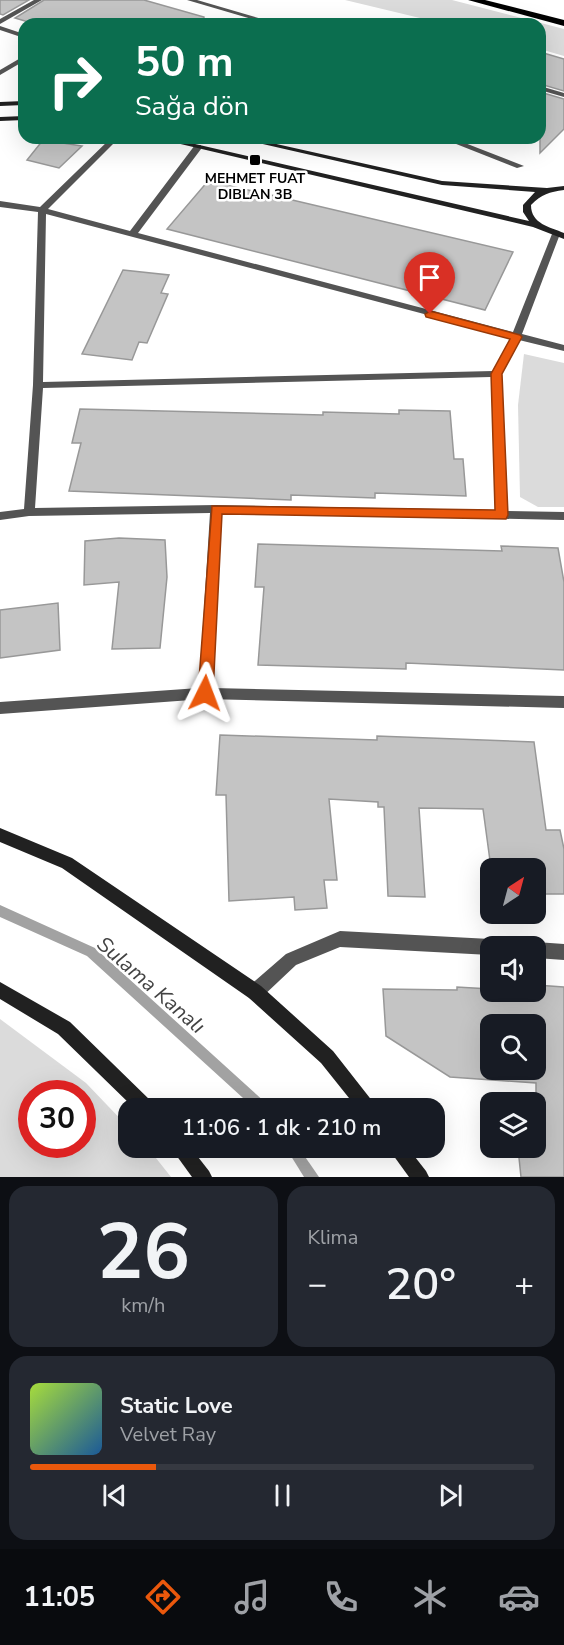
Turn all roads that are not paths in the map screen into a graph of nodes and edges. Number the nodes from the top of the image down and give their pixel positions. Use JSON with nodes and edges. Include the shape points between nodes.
{"nodes":[{"id":1,"x":39,"y":0,"type":"edge"},
{"id":2,"x":190,"y":0,"type":"edge"},
{"id":3,"x":473,"y":0,"type":"edge"},
{"id":4,"x":508,"y":0,"type":"edge"},
{"id":5,"x":564,"y":15,"type":"edge"},
{"id":6,"x":254,"y":18,"type":"edge"},
{"id":7,"x":544,"y":18,"type":"edge"},
{"id":8,"x":546,"y":18,"type":"edge"},
{"id":9,"x":0,"y":22,"type":"edge"},
{"id":10,"x":564,"y":23,"type":"edge"},
{"id":11,"x":0,"y":28,"type":"edge"},
{"id":12,"x":18,"y":34,"type":"edge"},
{"id":13,"x":18,"y":62,"type":"edge"},
{"id":14,"x":0,"y":73,"type":"edge"},
{"id":15,"x":546,"y":90,"type":"edge"},
{"id":16,"x":564,"y":95,"type":"edge"},
{"id":17,"x":18,"y":103,"type":"edge"},
{"id":18,"x":0,"y":104,"type":"edge"},
{"id":19,"x":18,"y":118,"type":"edge"},
{"id":20,"x":0,"y":119,"type":"edge"},
{"id":21,"x":109,"y":144,"type":"edge"},
{"id":22,"x":185,"y":144,"type":"edge"},
{"id":23,"x":267,"y":144,"type":"edge"},
{"id":24,"x":461,"y":144,"type":"edge"},
{"id":25,"x":198,"y":147,"type":"junction"},
{"id":26,"x":520,"y":166,"type":"dead end"},
{"id":27,"x":564,"y":188,"type":"edge"},
{"id":28,"x":547,"y":190,"type":"junction"},
{"id":29,"x":0,"y":204,"type":"edge"},
{"id":30,"x":42,"y":210,"type":"junction"},
{"id":31,"x":536,"y":225,"type":"junction"},
{"id":32,"x":132,"y":235,"type":"junction"},
{"id":33,"x":560,"y":235,"type":"edge"},
{"id":34,"x":516,"y":337,"type":"junction"},
{"id":35,"x":564,"y":348,"type":"edge"},
{"id":36,"x":496,"y":374,"type":"junction"},
{"id":37,"x":38,"y":385,"type":"junction"},
{"id":38,"x":216,"y":509,"type":"junction"},
{"id":39,"x":29,"y":512,"type":"junction"},
{"id":40,"x":502,"y":515,"type":"junction"},
{"id":41,"x":0,"y":516,"type":"edge"},
{"id":42,"x":564,"y":516,"type":"edge"},
{"id":43,"x":205,"y":693,"type":"junction"},
{"id":44,"x":564,"y":702,"type":"edge"},
{"id":45,"x":0,"y":708,"type":"edge"},
{"id":46,"x":0,"y":835,"type":"edge"},
{"id":47,"x":480,"y":946,"type":"edge"},
{"id":48,"x":546,"y":951,"type":"edge"},
{"id":49,"x":564,"y":952,"type":"edge"},
{"id":50,"x":0,"y":990,"type":"edge"},
{"id":51,"x":255,"y":992,"type":"junction"},
{"id":52,"x":136,"y":1098,"type":"edge"},
{"id":53,"x":359,"y":1098,"type":"edge"},
{"id":54,"x":188,"y":1158,"type":"edge"},
{"id":55,"x":405,"y":1158,"type":"edge"},
{"id":56,"x":203,"y":1177,"type":"edge"},
{"id":57,"x":420,"y":1177,"type":"edge"}],
"edges":[{"from":1,"to":9,"type":"street"},
{"from":2,"to":6,"type":"street"},
{"from":3,"to":7,"type":"highway"},
{"from":4,"to":5,"type":"highway"},
{"from":8,"to":10,"type":"highway"},
{"from":11,"to":12,"type":"street"},
{"from":13,"to":14,"type":"street"},
{"from":15,"to":16,"type":"street"},
{"from":17,"to":18,"type":"main road"},
{"from":19,"to":20,"type":"main road"},
{"from":21,"to":30,"type":"street"},
{"from":22,"to":25,"type":"main road"},
{"from":23,"to":28,"type":"main road","via":[[442,183]]},
{"from":24,"to":26,"type":"street"},
{"from":25,"to":31,"type":"main road"},
{"from":25,"to":32,"type":"street"},
{"from":27,"to":28,"type":"main road"},
{"from":28,"to":31,"type":"main road","via":[[527,205],[530,219]]},
{"from":29,"to":30,"type":"street"},
{"from":30,"to":32,"type":"street"},
{"from":30,"to":37,"type":"street"},
{"from":31,"to":33,"type":"main road"},
{"from":32,"to":34,"type":"street"},
{"from":33,"to":34,"type":"street"},
{"from":34,"to":35,"type":"street"},
{"from":34,"to":36,"type":"street"},
{"from":36,"to":37,"type":"street"},
{"from":36,"to":40,"type":"street"},
{"from":37,"to":39,"type":"street"},
{"from":38,"to":39,"type":"street"},
{"from":38,"to":40,"type":"street"},
{"from":38,"to":43,"type":"street"},
{"from":39,"to":41,"type":"street"},
{"from":40,"to":42,"type":"street"},
{"from":43,"to":44,"type":"street"},
{"from":43,"to":45,"type":"street"},
{"from":46,"to":51,"type":"main road","via":[[67,863]]},
{"from":47,"to":51,"type":"street","via":[[340,939],[291,959]]},
{"from":48,"to":49,"type":"street"},
{"from":50,"to":52,"type":"main road","via":[[64,1028]]},
{"from":51,"to":53,"type":"main road","via":[[327,1057]]},
{"from":54,"to":56,"type":"main road"},
{"from":55,"to":57,"type":"main road"}]}
